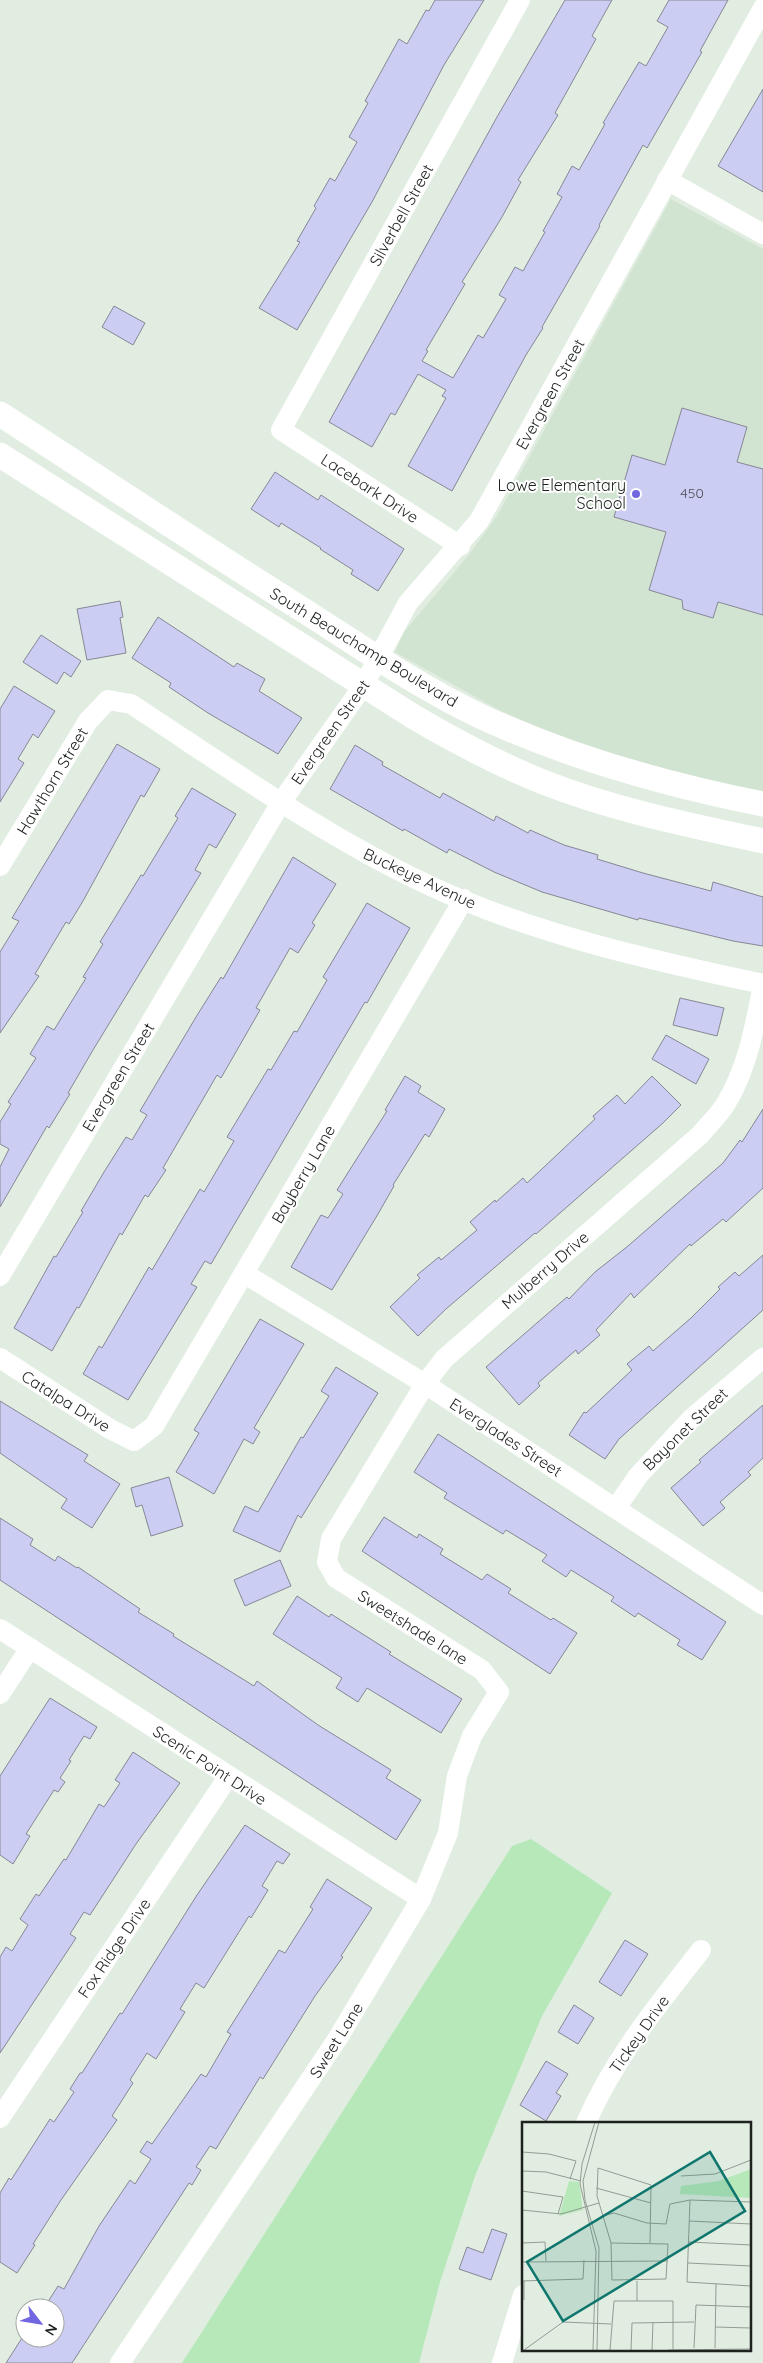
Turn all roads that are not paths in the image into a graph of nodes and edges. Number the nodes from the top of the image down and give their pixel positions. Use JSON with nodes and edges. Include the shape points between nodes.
{"nodes":[{"id":1,"x":520,"y":0,"type":"edge"},
{"id":2,"x":763,"y":8,"type":"edge"},
{"id":3,"x":667,"y":180,"type":"junction"},
{"id":4,"x":763,"y":234,"type":"edge"},
{"id":5,"x":0,"y":414,"type":"edge"},
{"id":6,"x":281,"y":430,"type":"joint"},
{"id":7,"x":0,"y":455,"type":"edge"},
{"id":8,"x":460,"y":546,"type":"junction"},
{"id":9,"x":379,"y":659,"type":"junction"},
{"id":10,"x":363,"y":686,"type":"junction"},
{"id":11,"x":108,"y":700,"type":"joint"},
{"id":12,"x":282,"y":801,"type":"junction"},
{"id":13,"x":763,"y":804,"type":"edge"},
{"id":14,"x":763,"y":841,"type":"edge"},
{"id":15,"x":0,"y":866,"type":"edge"},
{"id":16,"x":464,"y":899,"type":"junction"},
{"id":17,"x":763,"y":984,"type":"edge"},
{"id":18,"x":245,"y":1274,"type":"junction"},
{"id":19,"x":0,"y":1276,"type":"edge"},
{"id":20,"x":0,"y":1358,"type":"edge"},
{"id":21,"x":763,"y":1358,"type":"edge"},
{"id":22,"x":425,"y":1384,"type":"junction"},
{"id":23,"x":134,"y":1441,"type":"joint"},
{"id":24,"x":616,"y":1508,"type":"junction"},
{"id":25,"x":327,"y":1562,"type":"joint"},
{"id":26,"x":763,"y":1605,"type":"edge"},
{"id":27,"x":0,"y":1629,"type":"edge"},
{"id":28,"x":30,"y":1648,"type":"junction"},
{"id":29,"x":499,"y":1692,"type":"joint"},
{"id":30,"x":0,"y":1694,"type":"edge"},
{"id":31,"x":228,"y":1777,"type":"junction"},
{"id":32,"x":421,"y":1899,"type":"junction"},
{"id":33,"x":701,"y":1950,"type":"dead end"},
{"id":34,"x":0,"y":2118,"type":"edge"},
{"id":35,"x":586,"y":2122,"type":"edge"},
{"id":36,"x":522,"y":2298,"type":"edge"},
{"id":37,"x":120,"y":2363,"type":"edge"},
{"id":38,"x":502,"y":2363,"type":"edge"}],
"edges":[{"from":1,"to":6,"type":"street","name":"Silverbell Street"},
{"from":2,"to":3,"type":"street","name":"Evergreen Street"},
{"from":3,"to":4,"type":"street"},
{"from":3,"to":8,"type":"street","name":"Evergreen Street","via":[[488,506]]},
{"from":5,"to":9,"type":"street","name":"South Beauchamp Boulevard"},
{"from":6,"to":8,"type":"street","name":"Lacebark Drive"},
{"from":7,"to":10,"type":"street","name":"South Beauchamp Boulevard"},
{"from":8,"to":9,"type":"street","name":"Evergreen Street","via":[[408,603]]},
{"from":9,"to":10,"type":"street","name":"Evergreen Street"},
{"from":9,"to":13,"type":"street","name":"South Beauchamp Boulevard","via":[[464,708],[526,736],[658,780]]},
{"from":10,"to":12,"type":"street","name":"Evergreen Street"},
{"from":10,"to":14,"type":"street","name":"South Beauchamp Boulevard","via":[[451,739],[544,782],[649,815]]},
{"from":11,"to":12,"type":"street","name":"Buckeye Avenue","via":[[131,704]]},
{"from":11,"to":15,"type":"street","name":"Hawthorn Street","via":[[88,721]]},
{"from":12,"to":16,"type":"street","name":"Buckeye Avenue","via":[[366,854]]},
{"from":12,"to":19,"type":"street","name":"Evergreen Street"},
{"from":16,"to":17,"type":"street","name":"Buckeye Avenue","via":[[526,923],[663,963]]},
{"from":16,"to":18,"type":"street","name":"Bayberry Lane"},
{"from":17,"to":22,"type":"street","name":"Mulberry Drive","via":[[754,1032],[740,1073],[725,1105],[700,1135],[444,1359]]},
{"from":18,"to":22,"type":"street","name":"Everglades Street"},
{"from":18,"to":23,"type":"street","name":"Bayberry Lane","via":[[154,1426]]},
{"from":20,"to":23,"type":"street","name":"Catalpa Drive"},
{"from":21,"to":24,"type":"street","name":"Bayonet Street","via":[[691,1419],[638,1476]]},
{"from":22,"to":24,"type":"street","name":"Everglades Street"},
{"from":22,"to":25,"type":"street","name":"Mulberry Drive","via":[[331,1539]]},
{"from":24,"to":26,"type":"street","name":"Everglades Street"},
{"from":25,"to":29,"type":"street","name":"Sweetshade lane","via":[[336,1578],[482,1670]]},
{"from":27,"to":28,"type":"street","name":"Scenic Point Drive"},
{"from":28,"to":30,"type":"street"},
{"from":28,"to":31,"type":"street","name":"Scenic Point Drive"},
{"from":29,"to":32,"type":"street","name":"Sweet Lane","via":[[472,1736],[457,1776],[448,1834]]},
{"from":31,"to":32,"type":"street","name":"Scenic Point Drive"},
{"from":31,"to":34,"type":"street","name":"Fox Ridge Drive"},
{"from":32,"to":37,"type":"street","name":"Sweet Lane","via":[[338,2038]]},
{"from":33,"to":35,"type":"street","name":"Tickey Drive","via":[[639,2029],[606,2081]]},
{"from":36,"to":38,"type":"street"}]}
